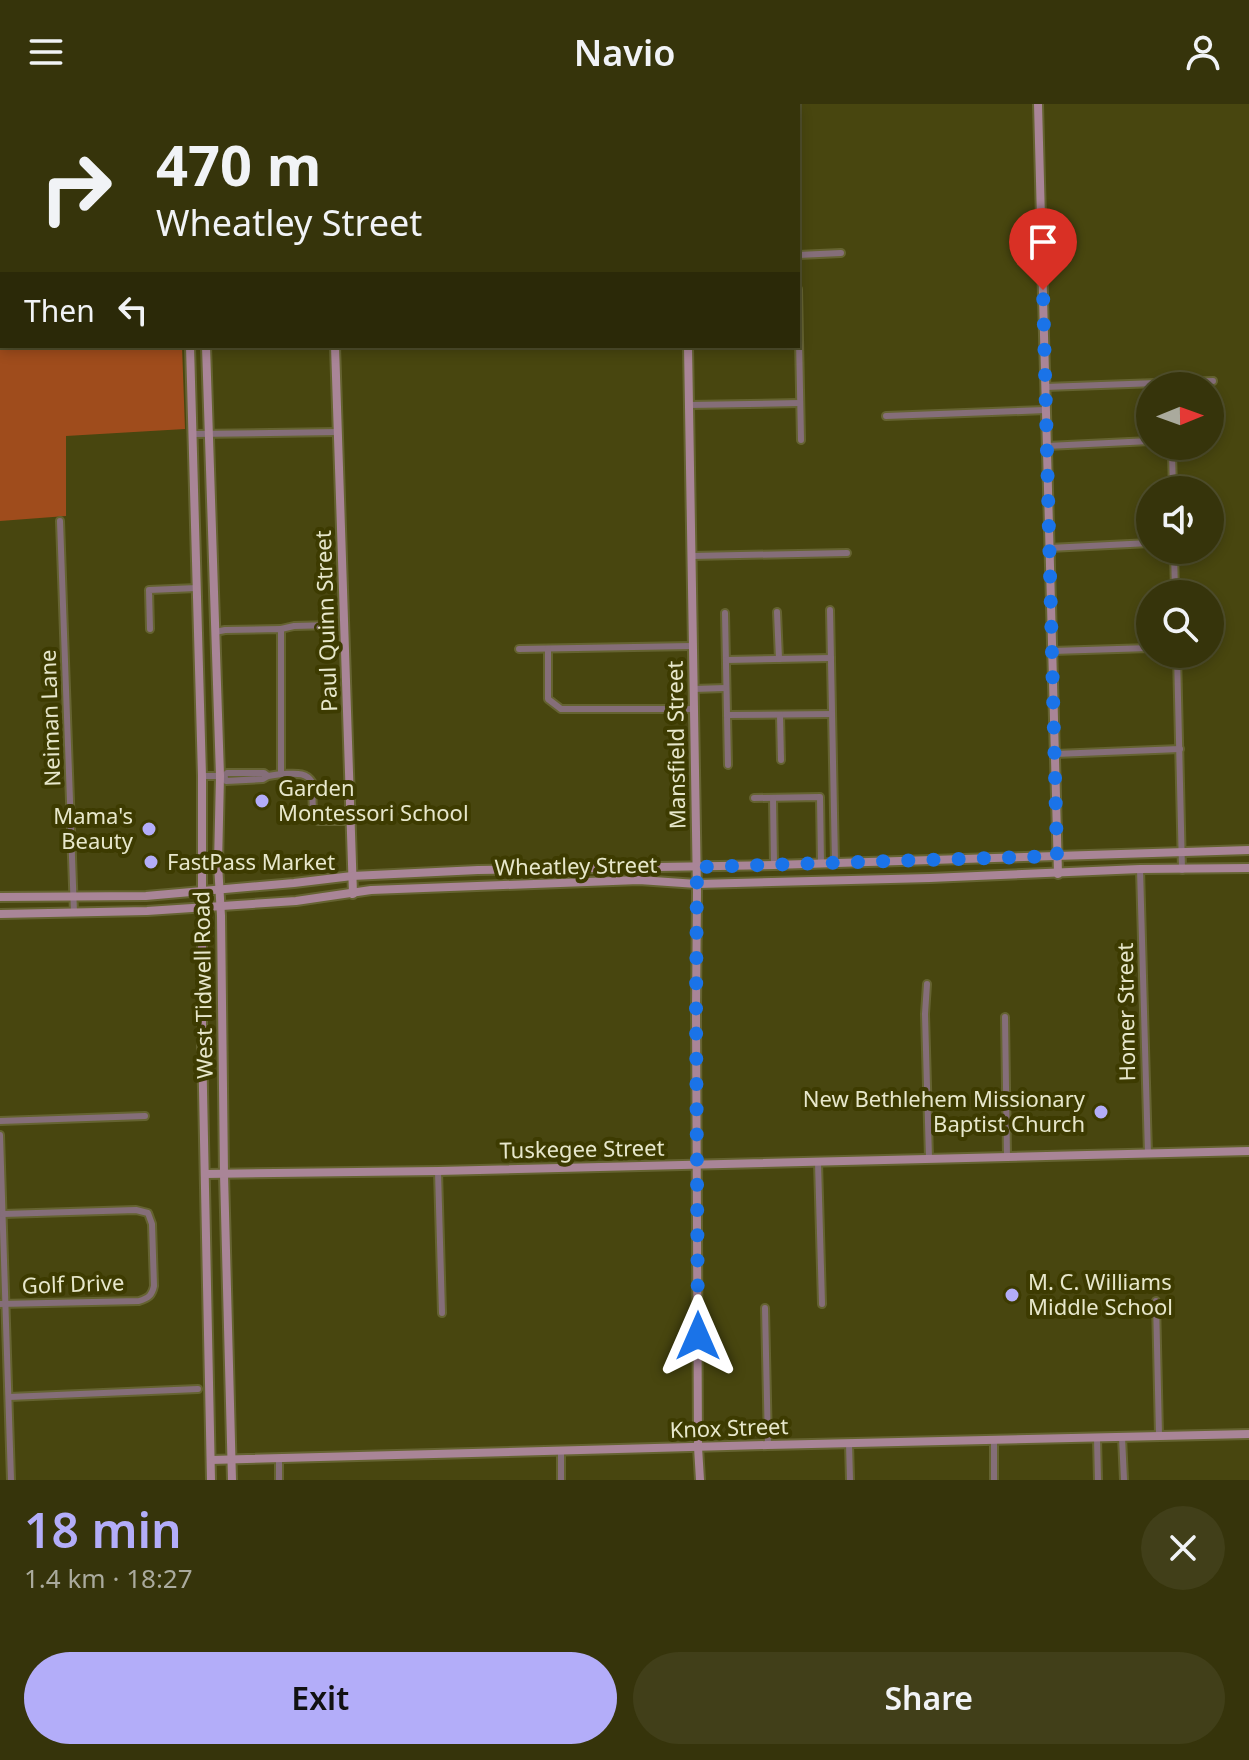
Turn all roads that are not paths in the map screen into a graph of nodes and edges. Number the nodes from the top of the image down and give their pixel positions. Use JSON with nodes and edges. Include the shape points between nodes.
{"nodes":[{"id":1,"x":1038,"y":104,"type":"edge"},
{"id":2,"x":841,"y":253,"type":"dead end"},
{"id":3,"x":800,"y":255,"type":"edge"},
{"id":4,"x":190,"y":348,"type":"edge"},
{"id":5,"x":206,"y":348,"type":"edge"},
{"id":6,"x":335,"y":348,"type":"edge"},
{"id":7,"x":688,"y":348,"type":"edge"},
{"id":8,"x":799,"y":348,"type":"edge"},
{"id":9,"x":1136,"y":384,"type":"edge"},
{"id":10,"x":1045,"y":387,"type":"junction"},
{"id":11,"x":800,"y":403,"type":"junction"},
{"id":12,"x":689,"y":405,"type":"junction"},
{"id":13,"x":1046,"y":410,"type":"junction"},
{"id":14,"x":886,"y":416,"type":"dead end"},
{"id":15,"x":338,"y":432,"type":"junction"},
{"id":16,"x":193,"y":434,"type":"junction"},
{"id":17,"x":209,"y":435,"type":"junction"},
{"id":18,"x":801,"y":440,"type":"dead end"},
{"id":19,"x":1136,"y":442,"type":"edge"},
{"id":20,"x":1047,"y":446,"type":"junction"},
{"id":21,"x":60,"y":521,"type":"dead end"},
{"id":22,"x":212,"y":544,"type":"junction"},
{"id":23,"x":1136,"y":544,"type":"edge"},
{"id":24,"x":196,"y":546,"type":"junction"},
{"id":25,"x":1049,"y":548,"type":"junction"},
{"id":26,"x":847,"y":553,"type":"dead end"},
{"id":27,"x":691,"y":556,"type":"junction"},
{"id":28,"x":197,"y":588,"type":"junction"},
{"id":29,"x":830,"y":610,"type":"dead end"},
{"id":30,"x":777,"y":612,"type":"dead end"},
{"id":31,"x":725,"y":613,"type":"dead end"},
{"id":32,"x":332,"y":625,"type":"dead end"},
{"id":33,"x":150,"y":629,"type":"dead end"},
{"id":34,"x":281,"y":629,"type":"junction"},
{"id":35,"x":215,"y":632,"type":"junction"},
{"id":36,"x":692,"y":646,"type":"junction"},
{"id":37,"x":1136,"y":648,"type":"edge"},
{"id":38,"x":519,"y":649,"type":"dead end"},
{"id":39,"x":548,"y":649,"type":"junction"},
{"id":40,"x":1052,"y":651,"type":"junction"},
{"id":41,"x":831,"y":658,"type":"junction"},
{"id":42,"x":779,"y":659,"type":"junction"},
{"id":43,"x":726,"y":660,"type":"junction"},
{"id":44,"x":1177,"y":668,"type":"edge"},
{"id":45,"x":726,"y":688,"type":"junction"},
{"id":46,"x":693,"y":689,"type":"junction"},
{"id":47,"x":693,"y":709,"type":"junction"},
{"id":48,"x":832,"y":714,"type":"junction"},
{"id":49,"x":727,"y":715,"type":"junction"},
{"id":50,"x":780,"y":715,"type":"junction"},
{"id":51,"x":1180,"y":749,"type":"junction"},
{"id":52,"x":1055,"y":754,"type":"junction"},
{"id":53,"x":781,"y":760,"type":"dead end"},
{"id":54,"x":728,"y":765,"type":"dead end"},
{"id":55,"x":281,"y":774,"type":"junction"},
{"id":56,"x":202,"y":776,"type":"junction"},
{"id":57,"x":222,"y":776,"type":"junction"},
{"id":58,"x":754,"y":798,"type":"dead end"},
{"id":59,"x":773,"y":798,"type":"junction"},
{"id":60,"x":351,"y":821,"type":"junction"},
{"id":61,"x":1249,"y":850,"type":"edge"},
{"id":62,"x":1183,"y":852,"type":"junction"},
{"id":63,"x":1057,"y":856,"type":"junction"},
{"id":64,"x":938,"y":859,"type":"junction"},
{"id":65,"x":835,"y":863,"type":"junction"},
{"id":66,"x":821,"y":864,"type":"junction"},
{"id":67,"x":774,"y":865,"type":"junction"},
{"id":68,"x":582,"y":867,"type":"junction"},
{"id":69,"x":697,"y":867,"type":"junction"},
{"id":70,"x":1249,"y":868,"type":"edge"},
{"id":71,"x":1140,"y":869,"type":"junction"},
{"id":72,"x":467,"y":870,"type":"junction"},
{"id":73,"x":1182,"y":870,"type":"junction"},
{"id":74,"x":1058,"y":874,"type":"junction"},
{"id":75,"x":352,"y":876,"type":"junction"},
{"id":76,"x":938,"y":878,"type":"junction"},
{"id":77,"x":822,"y":880,"type":"junction"},
{"id":78,"x":583,"y":883,"type":"junction"},
{"id":79,"x":697,"y":884,"type":"junction"},
{"id":80,"x":468,"y":886,"type":"junction"},
{"id":81,"x":219,"y":889,"type":"junction"},
{"id":82,"x":202,"y":890,"type":"junction"},
{"id":83,"x":353,"y":894,"type":"junction"},
{"id":84,"x":74,"y":896,"type":"junction"},
{"id":85,"x":0,"y":897,"type":"edge"},
{"id":86,"x":219,"y":905,"type":"junction"},
{"id":87,"x":202,"y":906,"type":"junction"},
{"id":88,"x":0,"y":914,"type":"edge"},
{"id":89,"x":74,"y":914,"type":"junction"},
{"id":90,"x":927,"y":984,"type":"dead end"},
{"id":91,"x":1005,"y":1017,"type":"dead end"},
{"id":92,"x":222,"y":1040,"type":"junction"},
{"id":93,"x":202,"y":1042,"type":"junction"},
{"id":94,"x":145,"y":1116,"type":"dead end"},
{"id":95,"x":0,"y":1121,"type":"edge"},
{"id":96,"x":0,"y":1135,"type":"edge"},
{"id":97,"x":1249,"y":1151,"type":"edge"},
{"id":98,"x":1148,"y":1154,"type":"junction"},
{"id":99,"x":1007,"y":1157,"type":"junction"},
{"id":100,"x":929,"y":1158,"type":"junction"},
{"id":101,"x":818,"y":1162,"type":"junction"},
{"id":102,"x":698,"y":1164,"type":"junction"},
{"id":103,"x":438,"y":1171,"type":"junction"},
{"id":104,"x":205,"y":1174,"type":"junction"},
{"id":105,"x":224,"y":1174,"type":"junction"},
{"id":106,"x":3,"y":1214,"type":"junction"},
{"id":107,"x":227,"y":1279,"type":"junction"},
{"id":108,"x":207,"y":1280,"type":"junction"},
{"id":109,"x":1156,"y":1301,"type":"dead end"},
{"id":110,"x":3,"y":1304,"type":"edge"},
{"id":111,"x":822,"y":1304,"type":"dead end"},
{"id":112,"x":765,"y":1308,"type":"dead end"},
{"id":113,"x":442,"y":1313,"type":"dead end"},
{"id":114,"x":198,"y":1389,"type":"dead end"},
{"id":115,"x":9,"y":1397,"type":"junction"},
{"id":116,"x":1249,"y":1434,"type":"edge"},
{"id":117,"x":1159,"y":1435,"type":"junction"},
{"id":118,"x":1122,"y":1437,"type":"junction"},
{"id":119,"x":1097,"y":1438,"type":"junction"},
{"id":120,"x":994,"y":1440,"type":"junction"},
{"id":121,"x":849,"y":1443,"type":"junction"},
{"id":122,"x":768,"y":1445,"type":"junction"},
{"id":123,"x":698,"y":1447,"type":"junction"},
{"id":124,"x":561,"y":1452,"type":"junction"},
{"id":125,"x":279,"y":1459,"type":"junction"},
{"id":126,"x":211,"y":1460,"type":"junction"},
{"id":127,"x":231,"y":1460,"type":"junction"},
{"id":128,"x":11,"y":1480,"type":"edge"},
{"id":129,"x":211,"y":1480,"type":"edge"},
{"id":130,"x":232,"y":1480,"type":"edge"},
{"id":131,"x":279,"y":1480,"type":"edge"},
{"id":132,"x":561,"y":1480,"type":"edge"},
{"id":133,"x":700,"y":1480,"type":"edge"},
{"id":134,"x":850,"y":1480,"type":"edge"},
{"id":135,"x":994,"y":1480,"type":"edge"},
{"id":136,"x":1098,"y":1480,"type":"edge"},
{"id":137,"x":1124,"y":1480,"type":"edge"}],
"edges":[{"from":1,"to":10,"type":"main road"},
{"from":2,"to":3,"type":"street"},
{"from":4,"to":16,"type":"main road","name":"West Tidwell Road"},
{"from":5,"to":17,"type":"main road","name":"West Tidwell Road"},
{"from":6,"to":15,"type":"main road","name":"Paul Quinn Street"},
{"from":7,"to":12,"type":"main road","name":"Mansfield Street"},
{"from":8,"to":11,"type":"street"},
{"from":9,"to":10,"type":"street"},
{"from":10,"to":13,"type":"main road"},
{"from":11,"to":12,"type":"street"},
{"from":11,"to":18,"type":"street"},
{"from":12,"to":27,"type":"main road","name":"Mansfield Street"},
{"from":13,"to":14,"type":"street"},
{"from":13,"to":20,"type":"main road"},
{"from":15,"to":17,"type":"street"},
{"from":15,"to":60,"type":"main road","name":"Paul Quinn Street"},
{"from":16,"to":17,"type":"street"},
{"from":16,"to":24,"type":"main road","name":"West Tidwell Road"},
{"from":17,"to":22,"type":"main road","name":"West Tidwell Road"},
{"from":19,"to":20,"type":"street"},
{"from":20,"to":25,"type":"main road"},
{"from":21,"to":84,"type":"street","name":"Neiman Lane"},
{"from":22,"to":24,"type":"main road"},
{"from":22,"to":35,"type":"main road","name":"West Tidwell Road"},
{"from":23,"to":25,"type":"street"},
{"from":24,"to":28,"type":"main road","name":"West Tidwell Road"},
{"from":25,"to":40,"type":"main road"},
{"from":26,"to":27,"type":"street"},
{"from":27,"to":36,"type":"main road","name":"Mansfield Street"},
{"from":28,"to":33,"type":"street","via":[[149,590]]},
{"from":28,"to":56,"type":"main road","name":"West Tidwell Road"},
{"from":29,"to":41,"type":"street"},
{"from":30,"to":42,"type":"street"},
{"from":31,"to":43,"type":"street"},
{"from":32,"to":34,"type":"street"},
{"from":34,"to":35,"type":"street"},
{"from":34,"to":55,"type":"street"},
{"from":35,"to":57,"type":"main road","name":"West Tidwell Road"},
{"from":36,"to":39,"type":"street"},
{"from":36,"to":46,"type":"main road","name":"Mansfield Street"},
{"from":37,"to":40,"type":"street"},
{"from":38,"to":39,"type":"street"},
{"from":39,"to":47,"type":"street","via":[[548,699],[561,709]]},
{"from":40,"to":52,"type":"main road"},
{"from":41,"to":42,"type":"street"},
{"from":41,"to":48,"type":"street"},
{"from":42,"to":43,"type":"street"},
{"from":43,"to":45,"type":"street"},
{"from":44,"to":51,"type":"street"},
{"from":45,"to":46,"type":"street"},
{"from":45,"to":49,"type":"street"},
{"from":46,"to":47,"type":"main road","name":"Mansfield Street"},
{"from":47,"to":69,"type":"main road","name":"Mansfield Street"},
{"from":48,"to":50,"type":"street"},
{"from":48,"to":65,"type":"street"},
{"from":49,"to":50,"type":"street"},
{"from":49,"to":54,"type":"street"},
{"from":50,"to":53,"type":"street"},
{"from":51,"to":52,"type":"street"},
{"from":51,"to":62,"type":"street"},
{"from":52,"to":63,"type":"main road"},
{"from":55,"to":57,"type":"street","via":[[226,781]]},
{"from":55,"to":60,"type":"street","via":[[310,778],[318,821]]},
{"from":56,"to":57,"type":"street"},
{"from":56,"to":82,"type":"main road","name":"West Tidwell Road"},
{"from":57,"to":81,"type":"main road","name":"West Tidwell Road"},
{"from":58,"to":59,"type":"street"},
{"from":59,"to":66,"type":"street","via":[[820,797]]},
{"from":59,"to":67,"type":"street"},
{"from":60,"to":75,"type":"main road","name":"Paul Quinn Street"},
{"from":61,"to":62,"type":"main road","name":"Wheatley Street"},
{"from":62,"to":63,"type":"main road","name":"Wheatley Street"},
{"from":62,"to":73,"type":"street"},
{"from":63,"to":64,"type":"main road","name":"Wheatley Street"},
{"from":63,"to":74,"type":"main road"},
{"from":64,"to":65,"type":"main road","name":"Wheatley Street"},
{"from":64,"to":76,"type":"main road"},
{"from":65,"to":66,"type":"main road","name":"Wheatley Street"},
{"from":66,"to":67,"type":"main road","name":"Wheatley Street"},
{"from":66,"to":77,"type":"main road"},
{"from":67,"to":69,"type":"main road","name":"Wheatley Street"},
{"from":68,"to":69,"type":"main road","name":"Wheatley Street"},
{"from":68,"to":72,"type":"main road","name":"Wheatley Street"},
{"from":68,"to":78,"type":"main road"},
{"from":69,"to":79,"type":"main road","name":"Mansfield Street"},
{"from":70,"to":73,"type":"main road","name":"Wheatley Street"},
{"from":71,"to":73,"type":"main road","name":"Wheatley Street"},
{"from":71,"to":74,"type":"main road","name":"Wheatley Street"},
{"from":71,"to":98,"type":"street","name":"Homer Street"},
{"from":72,"to":75,"type":"main road","name":"Wheatley Street"},
{"from":72,"to":80,"type":"main road"},
{"from":74,"to":76,"type":"main road","name":"Wheatley Street"},
{"from":75,"to":81,"type":"main road","name":"Wheatley Street"},
{"from":75,"to":83,"type":"main road","name":"Paul Quinn Street"},
{"from":76,"to":77,"type":"main road","name":"Wheatley Street"},
{"from":77,"to":79,"type":"main road","name":"Wheatley Street"},
{"from":78,"to":79,"type":"main road","name":"Wheatley Street"},
{"from":78,"to":80,"type":"main road","name":"Wheatley Street"},
{"from":79,"to":102,"type":"main road","name":"Mansfield Street"},
{"from":80,"to":83,"type":"main road","name":"Wheatley Street"},
{"from":81,"to":82,"type":"main road","name":"Wheatley Street"},
{"from":81,"to":86,"type":"main road","name":"West Tidwell Road"},
{"from":82,"to":84,"type":"main road","name":"Wheatley Street"},
{"from":82,"to":87,"type":"main road","name":"West Tidwell Road"},
{"from":83,"to":86,"type":"main road","name":"Wheatley Street"},
{"from":84,"to":85,"type":"main road","name":"Wheatley Street"},
{"from":84,"to":89,"type":"street","name":"Neiman Lane"},
{"from":86,"to":87,"type":"main road","name":"Wheatley Street"},
{"from":86,"to":92,"type":"main road","name":"West Tidwell Road"},
{"from":87,"to":89,"type":"main road","name":"Wheatley Street"},
{"from":87,"to":93,"type":"main road","name":"West Tidwell Road"},
{"from":88,"to":89,"type":"main road","name":"Wheatley Street"},
{"from":90,"to":100,"type":"street"},
{"from":91,"to":99,"type":"street"},
{"from":92,"to":93,"type":"main road"},
{"from":92,"to":105,"type":"main road","name":"West Tidwell Road"},
{"from":93,"to":104,"type":"main road","name":"West Tidwell Road"},
{"from":94,"to":95,"type":"street"},
{"from":96,"to":106,"type":"street"},
{"from":97,"to":98,"type":"main road","name":"Tuskegee Street"},
{"from":98,"to":99,"type":"main road","name":"Tuskegee Street"},
{"from":99,"to":100,"type":"main road","name":"Tuskegee Street"},
{"from":100,"to":101,"type":"main road","name":"Tuskegee Street"},
{"from":101,"to":102,"type":"main road","name":"Tuskegee Street"},
{"from":101,"to":111,"type":"street"},
{"from":102,"to":103,"type":"main road","name":"Tuskegee Street"},
{"from":102,"to":123,"type":"main road","name":"Mansfield Street"},
{"from":103,"to":105,"type":"main road","name":"Tuskegee Street"},
{"from":103,"to":113,"type":"street"},
{"from":104,"to":105,"type":"main road","name":"Tuskegee Street"},
{"from":104,"to":108,"type":"main road","name":"West Tidwell Road"},
{"from":105,"to":107,"type":"main road","name":"West Tidwell Road"},
{"from":106,"to":110,"type":"street"},
{"from":106,"to":110,"type":"street","name":"Golf Drive","via":[[143,1210],[151,1217],[154,1286],[152,1294],[139,1301]]},
{"from":107,"to":108,"type":"main road"},
{"from":107,"to":127,"type":"main road","name":"West Tidwell Road"},
{"from":108,"to":126,"type":"main road","name":"West Tidwell Road"},
{"from":109,"to":117,"type":"street"},
{"from":110,"to":115,"type":"street"},
{"from":112,"to":122,"type":"street"},
{"from":114,"to":115,"type":"street"},
{"from":115,"to":128,"type":"street"},
{"from":116,"to":117,"type":"main road","name":"Knox Street"},
{"from":117,"to":118,"type":"main road","name":"Knox Street"},
{"from":118,"to":119,"type":"main road","name":"Knox Street"},
{"from":118,"to":137,"type":"street"},
{"from":119,"to":120,"type":"main road","name":"Knox Street"},
{"from":119,"to":136,"type":"street"},
{"from":120,"to":121,"type":"main road","name":"Knox Street"},
{"from":120,"to":135,"type":"street"},
{"from":121,"to":122,"type":"main road","name":"Knox Street"},
{"from":121,"to":134,"type":"street"},
{"from":122,"to":123,"type":"main road","name":"Knox Street"},
{"from":123,"to":124,"type":"main road","name":"Knox Street"},
{"from":123,"to":133,"type":"main road","name":"Mansfield Street"},
{"from":124,"to":125,"type":"main road","name":"Knox Street"},
{"from":124,"to":132,"type":"street"},
{"from":125,"to":127,"type":"main road","name":"Knox Street"},
{"from":125,"to":131,"type":"street"},
{"from":126,"to":127,"type":"main road","name":"Knox Street"},
{"from":126,"to":129,"type":"main road","name":"West Tidwell Road"},
{"from":127,"to":130,"type":"main road","name":"West Tidwell Road"}]}
